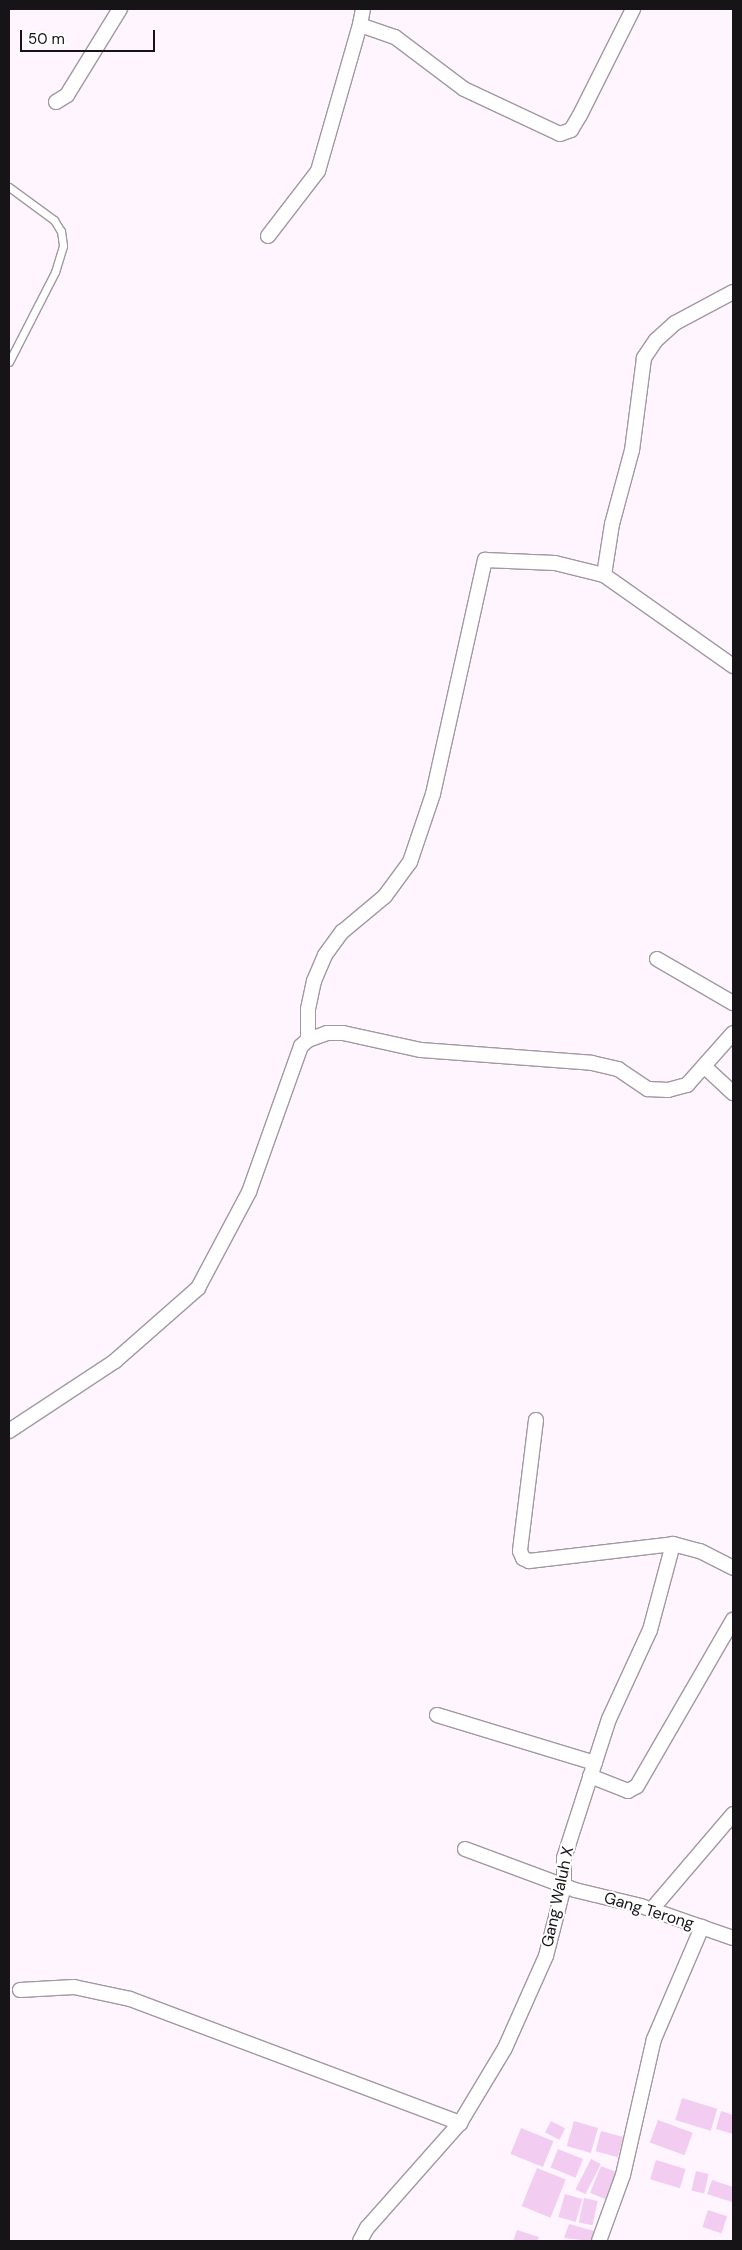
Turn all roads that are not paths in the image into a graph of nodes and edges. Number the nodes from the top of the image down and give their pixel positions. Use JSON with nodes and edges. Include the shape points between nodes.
{"nodes":[{"id":1,"x":120,"y":9,"type":"edge"},
{"id":2,"x":363,"y":9,"type":"edge"},
{"id":3,"x":633,"y":9,"type":"edge"},
{"id":4,"x":360,"y":25,"type":"junction"},
{"id":5,"x":56,"y":102,"type":"dead end"},
{"id":6,"x":9,"y":187,"type":"edge"},
{"id":7,"x":268,"y":236,"type":"dead end"},
{"id":8,"x":733,"y":292,"type":"edge"},
{"id":9,"x":9,"y":362,"type":"edge"},
{"id":10,"x":604,"y":575,"type":"junction"},
{"id":11,"x":733,"y":666,"type":"edge"},
{"id":12,"x":657,"y":959,"type":"dead end"},
{"id":13,"x":733,"y":1003,"type":"edge"},
{"id":14,"x":733,"y":1033,"type":"edge"},
{"id":15,"x":308,"y":1040,"type":"junction"},
{"id":16,"x":706,"y":1068,"type":"junction"},
{"id":17,"x":733,"y":1093,"type":"edge"},
{"id":18,"x":536,"y":1420,"type":"dead end"},
{"id":19,"x":9,"y":1431,"type":"edge"},
{"id":20,"x":673,"y":1544,"type":"junction"},
{"id":21,"x":733,"y":1568,"type":"edge"},
{"id":22,"x":733,"y":1620,"type":"edge"},
{"id":23,"x":437,"y":1716,"type":"dead end"},
{"id":24,"x":595,"y":1763,"type":"junction"},
{"id":25,"x":590,"y":1776,"type":"junction"},
{"id":26,"x":733,"y":1814,"type":"edge"},
{"id":27,"x":465,"y":1849,"type":"dead end"},
{"id":28,"x":564,"y":1886,"type":"junction"},
{"id":29,"x":652,"y":1909,"type":"junction"},
{"id":30,"x":702,"y":1927,"type":"junction"},
{"id":31,"x":733,"y":1938,"type":"edge"},
{"id":32,"x":20,"y":1990,"type":"dead end"},
{"id":33,"x":460,"y":2123,"type":"junction"},
{"id":34,"x":360,"y":2241,"type":"edge"},
{"id":35,"x":600,"y":2241,"type":"edge"}],
"edges":[{"from":1,"to":5,"type":"street","via":[[67,95]]},
{"from":2,"to":4,"type":"street"},
{"from":3,"to":4,"type":"street","via":[[580,115],[571,130],[560,134],[464,89],[395,37]]},
{"from":4,"to":7,"type":"street","via":[[318,171]]},
{"from":6,"to":9,"type":"lane","via":[[54,220],[61,231],[63,246],[55,272]]},
{"from":8,"to":10,"type":"street","via":[[675,323],[656,340],[644,358],[632,450],[612,524]]},
{"from":10,"to":11,"type":"street"},
{"from":10,"to":15,"type":"street","via":[[555,564],[485,560],[433,794],[410,862],[385,896],[342,932],[325,955],[314,980],[308,1008]]},
{"from":12,"to":13,"type":"street"},
{"from":14,"to":16,"type":"street"},
{"from":15,"to":16,"type":"street","via":[[327,1033],[343,1033],[421,1050],[592,1063],[618,1070],[648,1089],[668,1090],[687,1085]]},
{"from":15,"to":19,"type":"street","via":[[301,1046],[249,1192],[198,1288],[115,1361]]},
{"from":16,"to":17,"type":"street"},
{"from":18,"to":20,"type":"street","via":[[520,1552],[523,1558],[529,1561]]},
{"from":20,"to":21,"type":"street","via":[[700,1551]]},
{"from":20,"to":24,"type":"street","name":"Gang Waluh X","via":[[650,1630],[609,1719]]},
{"from":22,"to":25,"type":"street","via":[[637,1786],[628,1791]]},
{"from":23,"to":24,"type":"street"},
{"from":24,"to":25,"type":"street","name":"Gang Waluh X"},
{"from":25,"to":28,"type":"street","name":"Gang Waluh X","via":[[564,1858]]},
{"from":26,"to":29,"type":"street"},
{"from":27,"to":28,"type":"street","name":"Gang Terong"},
{"from":28,"to":29,"type":"street","name":"Gang Terong"},
{"from":28,"to":33,"type":"street","name":"Gang Waluh X","via":[[546,1956],[505,2048]]},
{"from":29,"to":30,"type":"street","name":"Gang Terong"},
{"from":30,"to":31,"type":"street","name":"Gang Terong"},
{"from":30,"to":35,"type":"street","via":[[654,2039],[623,2175]]},
{"from":32,"to":33,"type":"street","via":[[74,1987],[130,1999]]},
{"from":33,"to":34,"type":"street","name":"Gang Waluh X","via":[[367,2228]]}]}
